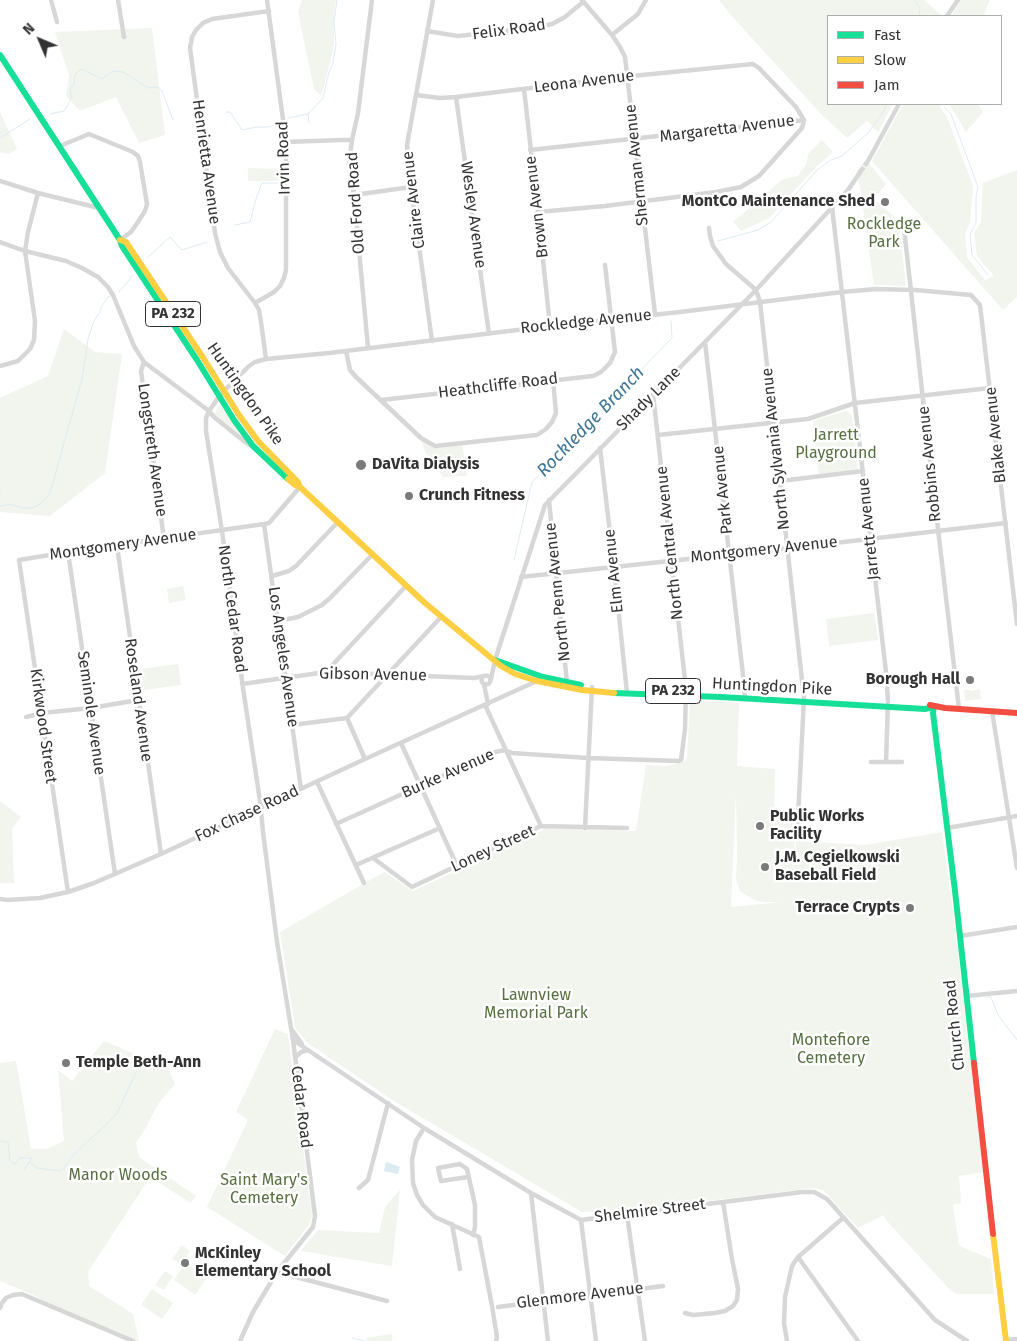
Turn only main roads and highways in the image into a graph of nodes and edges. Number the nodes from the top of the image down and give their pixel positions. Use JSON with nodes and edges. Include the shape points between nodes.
{"nodes":[{"id":1,"x":0,"y":50,"type":"edge"},
{"id":2,"x":0,"y":56,"type":"edge"},
{"id":3,"x":222,"y":393,"type":"junction"},
{"id":4,"x":300,"y":487,"type":"junction"},
{"id":5,"x":495,"y":660,"type":"junction"},
{"id":6,"x":592,"y":689,"type":"junction"},
{"id":7,"x":934,"y":707,"type":"junction"},
{"id":8,"x":1017,"y":713,"type":"edge"},
{"id":9,"x":1006,"y":1340,"type":"edge"}],
"edges":[{"from":1,"to":2,"type":"main road","name":"Huntingdon Pike","number":"PA 232"},
{"from":2,"to":3,"type":"main road","name":"Huntingdon Pike","number":"PA 232","via":[[122,246]]},
{"from":3,"to":4,"type":"main road","name":"Huntingdon Pike","number":"PA 232","via":[[258,441]]},
{"from":3,"to":4,"type":"main road","name":"Huntingdon Pike","number":"PA 232","via":[[234,420],[253,446]]},
{"from":4,"to":5,"type":"main road","name":"Huntingdon Pike","number":"PA 232","via":[[406,586]]},
{"from":5,"to":6,"type":"main road","name":"Huntingdon Pike","number":"PA 232"},
{"from":5,"to":6,"type":"main road","name":"Huntingdon Pike","number":"PA 232","via":[[506,670],[536,681],[565,688]]},
{"from":6,"to":7,"type":"main road","name":"Huntingdon Pike","number":"PA 232","via":[[926,704]]},
{"from":7,"to":8,"type":"main road","name":"Huntingdon Pike","number":"PA 232"},
{"from":7,"to":9,"type":"main road","name":"Church Road"}]}
